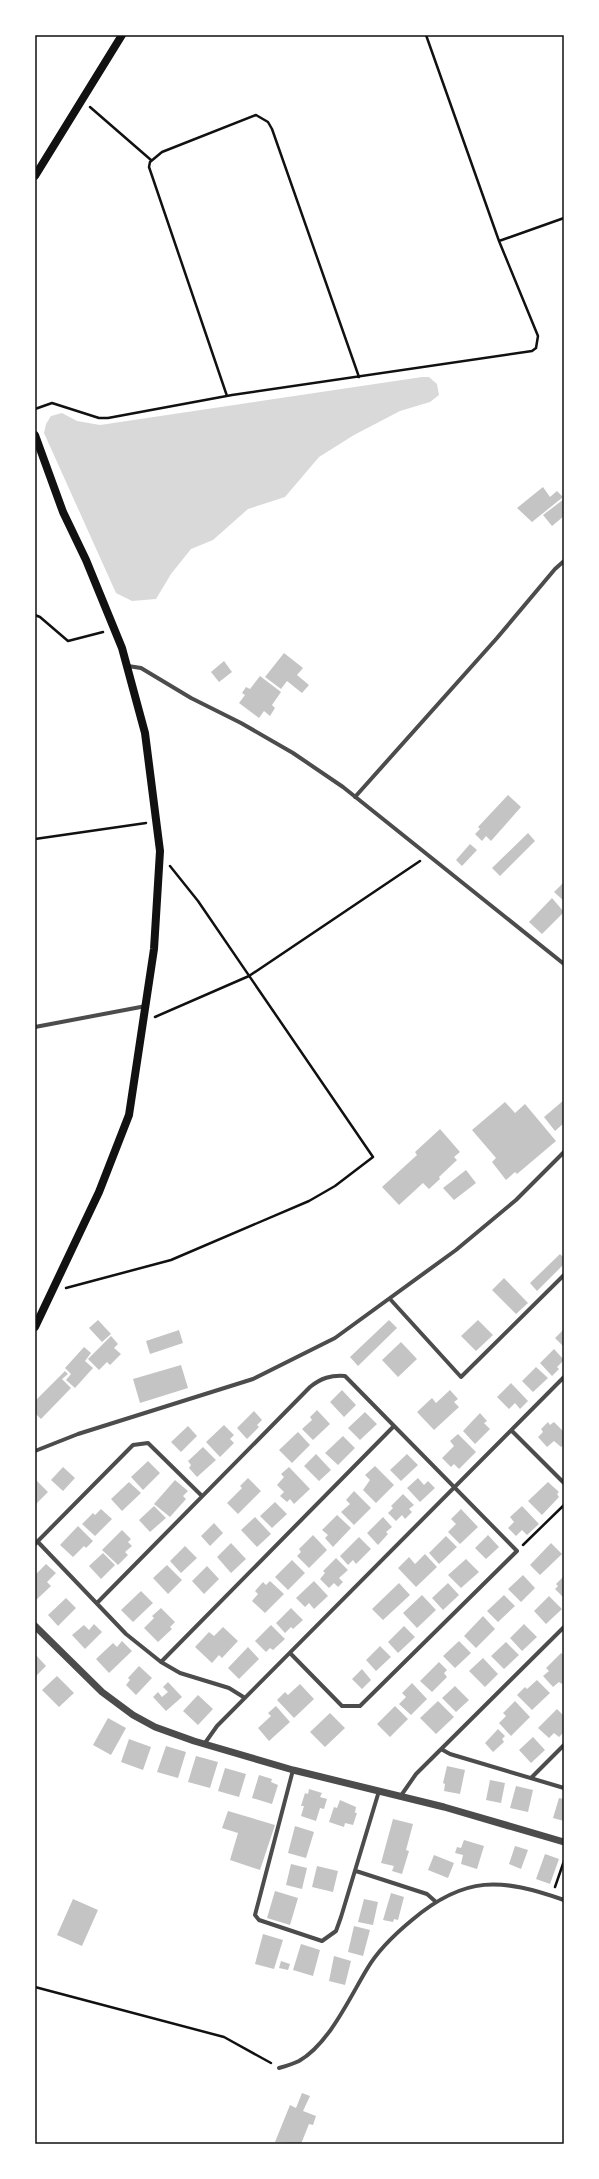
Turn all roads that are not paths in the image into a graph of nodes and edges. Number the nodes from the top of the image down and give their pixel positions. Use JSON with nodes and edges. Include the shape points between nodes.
{"nodes":[{"id":1,"x":122,"y":35,"type":"edge"},
{"id":2,"x":35,"y":176,"type":"edge"},
{"id":3,"x":35,"y":435,"type":"edge"},
{"id":4,"x":564,"y":561,"type":"edge"},
{"id":5,"x":127,"y":666,"type":"junction"},
{"id":6,"x":355,"y":796,"type":"junction"},
{"id":7,"x":564,"y":964,"type":"edge"},
{"id":8,"x":146,"y":1006,"type":"junction"},
{"id":9,"x":35,"y":1027,"type":"edge"},
{"id":10,"x":564,"y":1152,"type":"edge"},
{"id":11,"x":564,"y":1275,"type":"edge"},
{"id":12,"x":390,"y":1299,"type":"junction"},
{"id":13,"x":35,"y":1327,"type":"edge"},
{"id":14,"x":564,"y":1378,"type":"edge"},
{"id":15,"x":394,"y":1426,"type":"junction"},
{"id":16,"x":512,"y":1431,"type":"junction"},
{"id":17,"x":35,"y":1451,"type":"edge"},
{"id":18,"x":564,"y":1483,"type":"edge"},
{"id":19,"x":454,"y":1487,"type":"junction"},
{"id":20,"x":202,"y":1496,"type":"junction"},
{"id":21,"x":36,"y":1543,"type":"edge"},
{"id":22,"x":96,"y":1603,"type":"junction"},
{"id":23,"x":35,"y":1626,"type":"edge"},
{"id":24,"x":564,"y":1626,"type":"edge"},
{"id":25,"x":290,"y":1653,"type":"junction"},
{"id":26,"x":161,"y":1662,"type":"junction"},
{"id":27,"x":245,"y":1698,"type":"junction"},
{"id":28,"x":205,"y":1743,"type":"junction"},
{"id":29,"x":564,"y":1745,"type":"edge"},
{"id":30,"x":441,"y":1749,"type":"junction"},
{"id":31,"x":293,"y":1770,"type":"junction"},
{"id":32,"x":531,"y":1778,"type":"junction"},
{"id":33,"x":564,"y":1788,"type":"edge"},
{"id":34,"x":379,"y":1791,"type":"junction"},
{"id":35,"x":400,"y":1796,"type":"junction"},
{"id":36,"x":564,"y":1842,"type":"edge"},
{"id":37,"x":356,"y":1871,"type":"junction"},
{"id":38,"x":564,"y":1900,"type":"edge"},
{"id":39,"x":436,"y":1902,"type":"junction"},
{"id":40,"x":279,"y":2068,"type":"road end"}],
"edges":[{"from":1,"to":2,"type":"main road"},
{"from":3,"to":5,"type":"main road","via":[[63,512],[115,629]]},
{"from":4,"to":6,"type":"street","via":[[554,569],[497,638]]},
{"from":5,"to":6,"type":"street","via":[[141,668],[191,698],[241,723],[293,753]]},
{"from":5,"to":8,"type":"main road","via":[[145,733],[160,852],[154,949]]},
{"from":6,"to":7,"type":"street"},
{"from":8,"to":9,"type":"street"},
{"from":8,"to":13,"type":"main road","via":[[129,1115],[99,1192]]},
{"from":10,"to":12,"type":"street","via":[[510,1205],[456,1250]]},
{"from":11,"to":12,"type":"street","via":[[461,1376]]},
{"from":12,"to":17,"type":"street","via":[[344,1332],[253,1379],[78,1434]]},
{"from":14,"to":16,"type":"street"},
{"from":15,"to":19,"type":"street"},
{"from":15,"to":20,"type":"street","via":[[345,1376],[322,1379],[310,1387]]},
{"from":15,"to":26,"type":"street"},
{"from":16,"to":18,"type":"street"},
{"from":16,"to":19,"type":"street"},
{"from":19,"to":25,"type":"street"},
{"from":19,"to":25,"type":"street","via":[[516,1551],[360,1706],[342,1706]]},
{"from":20,"to":21,"type":"street","via":[[148,1443],[133,1444]]},
{"from":20,"to":22,"type":"street"},
{"from":21,"to":22,"type":"street"},
{"from":22,"to":26,"type":"street","via":[[126,1634]]},
{"from":23,"to":28,"type":"street","via":[[102,1692],[133,1716],[155,1728]]},
{"from":24,"to":30,"type":"street"},
{"from":25,"to":27,"type":"street"},
{"from":26,"to":27,"type":"street","via":[[180,1673],[229,1688]]},
{"from":27,"to":28,"type":"street","via":[[217,1726]]},
{"from":28,"to":31,"type":"street"},
{"from":29,"to":32,"type":"street"},
{"from":30,"to":32,"type":"street"},
{"from":30,"to":35,"type":"street","via":[[406,1786]]},
{"from":31,"to":34,"type":"street"},
{"from":31,"to":37,"type":"street","via":[[255,1915],[259,1920],[322,1940],[336,1931]]},
{"from":32,"to":33,"type":"street"},
{"from":34,"to":35,"type":"street"},
{"from":34,"to":37,"type":"street"},
{"from":35,"to":36,"type":"street"},
{"from":37,"to":39,"type":"street","via":[[427,1894]]},
{"from":38,"to":39,"type":"street","via":[[531,1888],[507,1884],[457,1890]]},
{"from":39,"to":40,"type":"street","via":[[384,1946],[368,1967],[344,2010],[318,2045],[300,2060]]}]}
